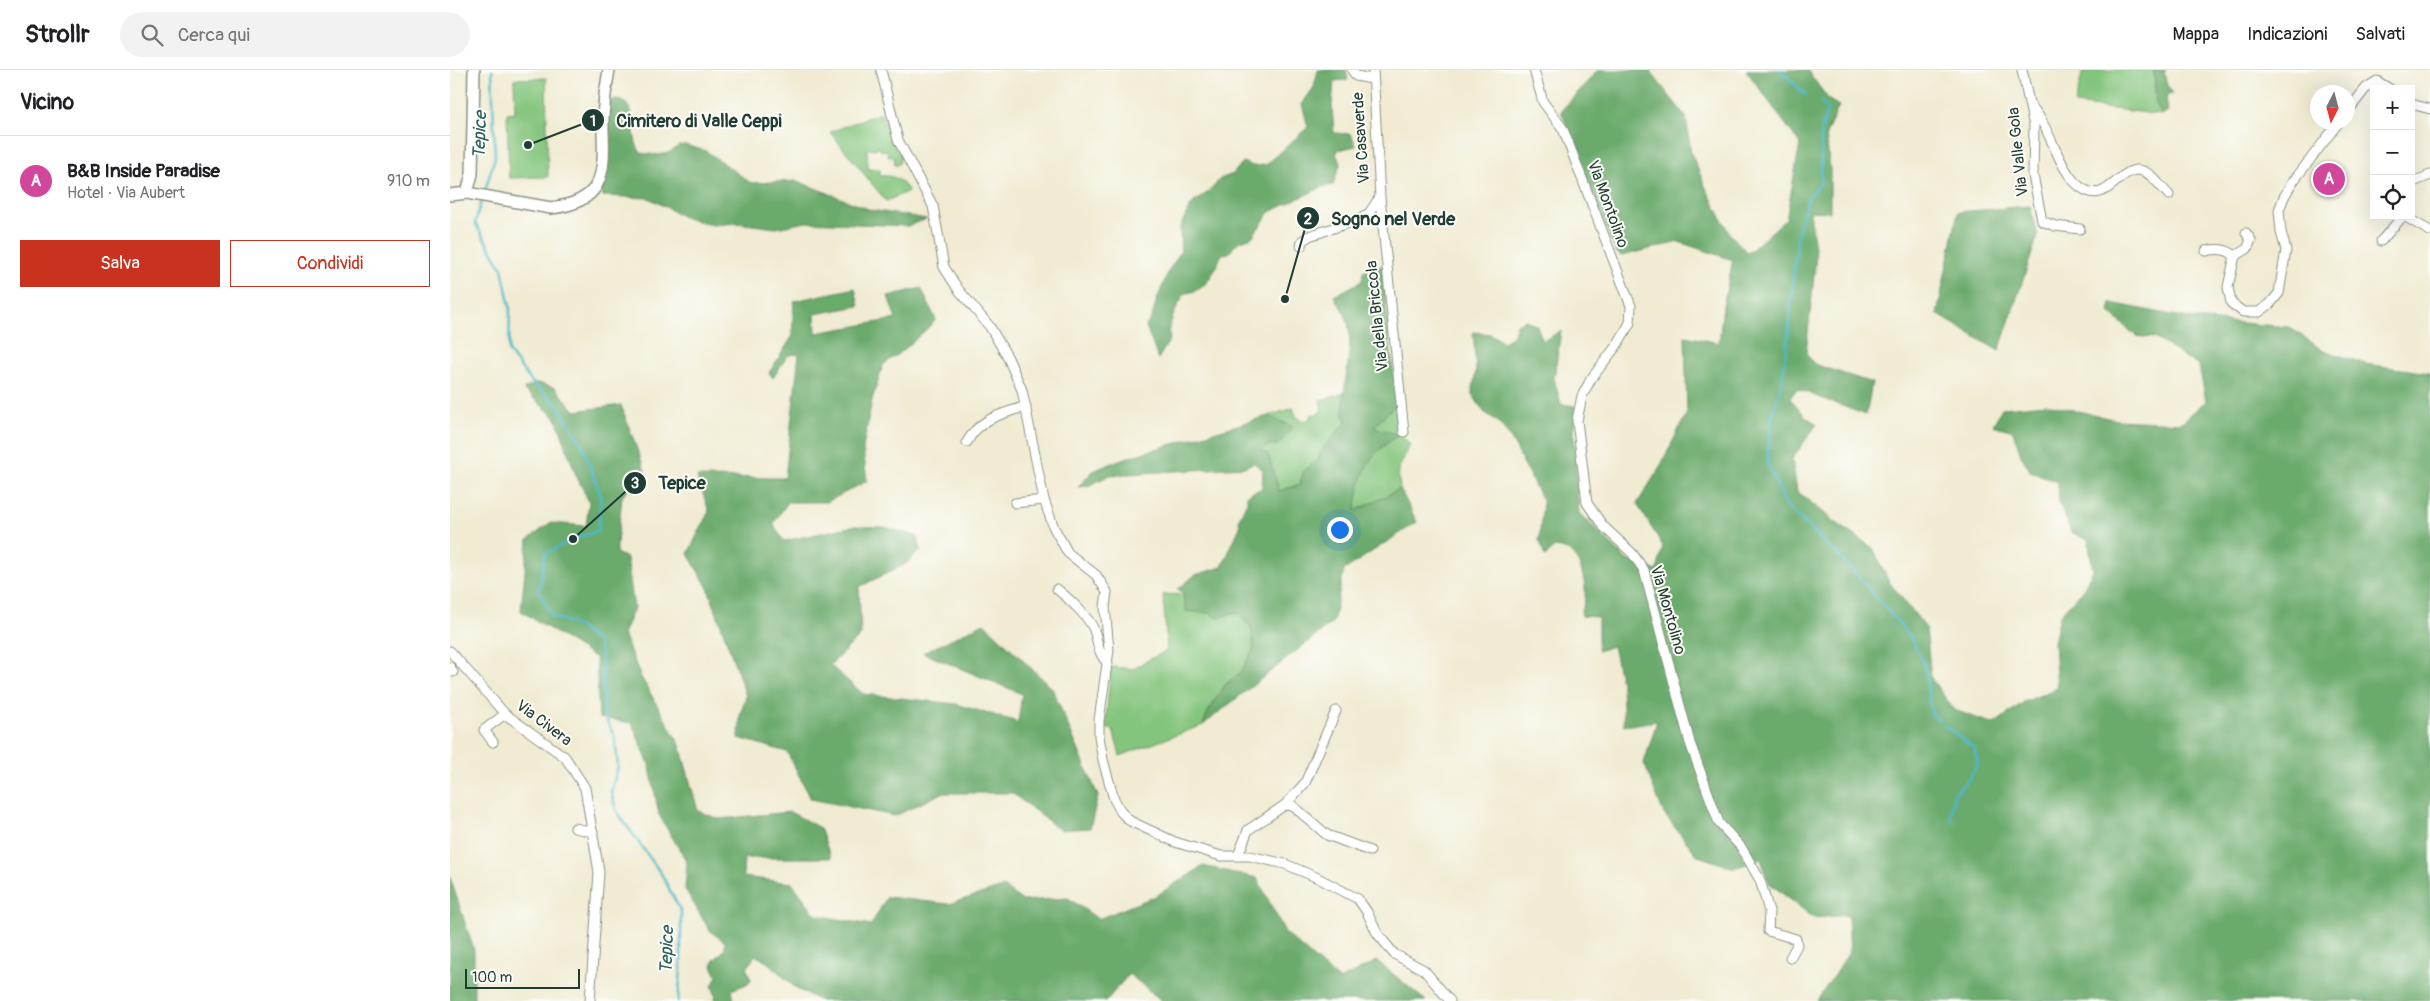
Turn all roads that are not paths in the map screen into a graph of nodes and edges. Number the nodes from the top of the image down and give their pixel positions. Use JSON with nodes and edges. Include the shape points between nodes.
{"nodes":[{"id":1,"x":474,"y":70,"type":"edge"},
{"id":2,"x":609,"y":70,"type":"edge"},
{"id":3,"x":881,"y":70,"type":"edge"},
{"id":4,"x":1352,"y":70,"type":"edge"},
{"id":5,"x":1534,"y":70,"type":"edge"},
{"id":6,"x":2022,"y":70,"type":"edge"},
{"id":7,"x":1372,"y":74,"type":"edge"},
{"id":8,"x":2384,"y":85,"type":"edge"},
{"id":9,"x":2355,"y":102,"type":"edge"},
{"id":10,"x":2029,"y":104,"type":"junction"},
{"id":11,"x":2415,"y":105,"type":"edge"},
{"id":12,"x":2430,"y":109,"type":"edge"},
{"id":13,"x":2333,"y":130,"type":"edge"},
{"id":14,"x":2430,"y":175,"type":"edge"},
{"id":15,"x":2415,"y":181,"type":"edge"},
{"id":16,"x":450,"y":194,"type":"edge"},
{"id":17,"x":471,"y":194,"type":"junction"},
{"id":18,"x":2169,"y":195,"type":"dead end"},
{"id":19,"x":1380,"y":197,"type":"junction"},
{"id":20,"x":2400,"y":220,"type":"edge"},
{"id":21,"x":2411,"y":220,"type":"edge"},
{"id":22,"x":2080,"y":228,"type":"dead end"},
{"id":23,"x":2430,"y":231,"type":"edge"},
{"id":24,"x":2246,"y":233,"type":"dead end"},
{"id":25,"x":2381,"y":242,"type":"dead end"},
{"id":26,"x":1301,"y":246,"type":"dead end"},
{"id":27,"x":2206,"y":251,"type":"dead end"},
{"id":28,"x":2235,"y":256,"type":"junction"},
{"id":29,"x":1026,"y":406,"type":"junction"},
{"id":30,"x":1404,"y":432,"type":"dead end"},
{"id":31,"x":967,"y":442,"type":"dead end"},
{"id":32,"x":1044,"y":500,"type":"junction"},
{"id":33,"x":1014,"y":503,"type":"dead end"},
{"id":34,"x":1057,"y":589,"type":"dead end"},
{"id":35,"x":450,"y":651,"type":"edge"},
{"id":36,"x":1108,"y":663,"type":"junction"},
{"id":37,"x":1336,"y":711,"type":"dead end"},
{"id":38,"x":505,"y":714,"type":"junction"},
{"id":39,"x":493,"y":742,"type":"dead end"},
{"id":40,"x":1285,"y":805,"type":"junction"},
{"id":41,"x":574,"y":828,"type":"dead end"},
{"id":42,"x":593,"y":832,"type":"junction"},
{"id":43,"x":1370,"y":852,"type":"dead end"},
{"id":44,"x":1238,"y":856,"type":"junction"},
{"id":45,"x":1790,"y":958,"type":"dead end"},
{"id":46,"x":590,"y":1001,"type":"edge"},
{"id":47,"x":1450,"y":1001,"type":"edge"}],
"edges":[{"from":1,"to":17,"type":"street"},
{"from":2,"to":17,"type":"street","via":[[603,113],[601,172],[597,186],[580,201],[565,206],[540,207]]},
{"from":3,"to":29,"type":"street","via":[[898,140],[933,206],[944,266],[958,289],[990,326],[1008,358]]},
{"from":4,"to":7,"type":"street","via":[[1356,76]]},
{"from":5,"to":45,"type":"street","name":"Via Montolino","via":[[1543,102],[1563,129],[1631,306],[1630,323],[1582,396],[1578,421],[1587,503],[1603,526],[1632,553],[1644,570],[1690,742],[1719,823],[1740,847],[1760,880],[1769,910],[1768,931],[1796,939],[1797,945]]},
{"from":6,"to":10,"type":"street","name":"Via Valle Gola"},
{"from":7,"to":19,"type":"street","name":"Via Casaverde"},
{"from":8,"to":9,"type":"street","via":[[2377,81],[2371,83]]},
{"from":10,"to":18,"type":"street","via":[[2038,113],[2069,176],[2079,187],[2100,193],[2109,190],[2129,171],[2138,170],[2150,175]]},
{"from":10,"to":22,"type":"street","name":"Via Valle Gola","via":[[2034,126],[2033,175],[2042,221],[2055,226]]},
{"from":11,"to":12,"type":"street"},
{"from":13,"to":28,"type":"street","via":[[2284,197],[2279,210],[2286,250],[2279,293],[2259,312],[2243,312],[2231,304],[2228,287]]},
{"from":14,"to":15,"type":"street"},
{"from":16,"to":17,"type":"street"},
{"from":19,"to":26,"type":"street","name":"Via Casaverde","via":[[1361,219],[1309,236]]},
{"from":19,"to":30,"type":"street","name":"Via della Briccola"},
{"from":20,"to":25,"type":"street"},
{"from":21,"to":23,"type":"street"},
{"from":24,"to":28,"type":"street","via":[[2251,240],[2247,249]]},
{"from":27,"to":28,"type":"street","via":[[2216,249]]},
{"from":29,"to":31,"type":"street","via":[[986,420],[974,429]]},
{"from":29,"to":32,"type":"street"},
{"from":32,"to":33,"type":"street"},
{"from":32,"to":36,"type":"street","via":[[1068,553],[1096,575],[1106,592]]},
{"from":34,"to":36,"type":"street","via":[[1070,599],[1094,629],[1102,658]]},
{"from":35,"to":38,"type":"street","name":"Via Civera"},
{"from":36,"to":44,"type":"street","via":[[1099,736],[1103,760],[1121,812],[1130,821],[1175,842],[1221,856]]},
{"from":37,"to":40,"type":"street","via":[[1305,783]]},
{"from":38,"to":39,"type":"street","via":[[484,730]]},
{"from":38,"to":42,"type":"street","name":"Via Civera","via":[[565,757],[585,788]]},
{"from":40,"to":43,"type":"street","via":[[1293,806],[1327,835]]},
{"from":40,"to":44,"type":"street","via":[[1248,830]]},
{"from":41,"to":42,"type":"street"},
{"from":42,"to":46,"type":"street","name":"Via Civera","via":[[599,872]]},
{"from":44,"to":47,"type":"street","via":[[1285,864],[1358,899],[1377,933],[1394,954],[1424,970]]}]}
